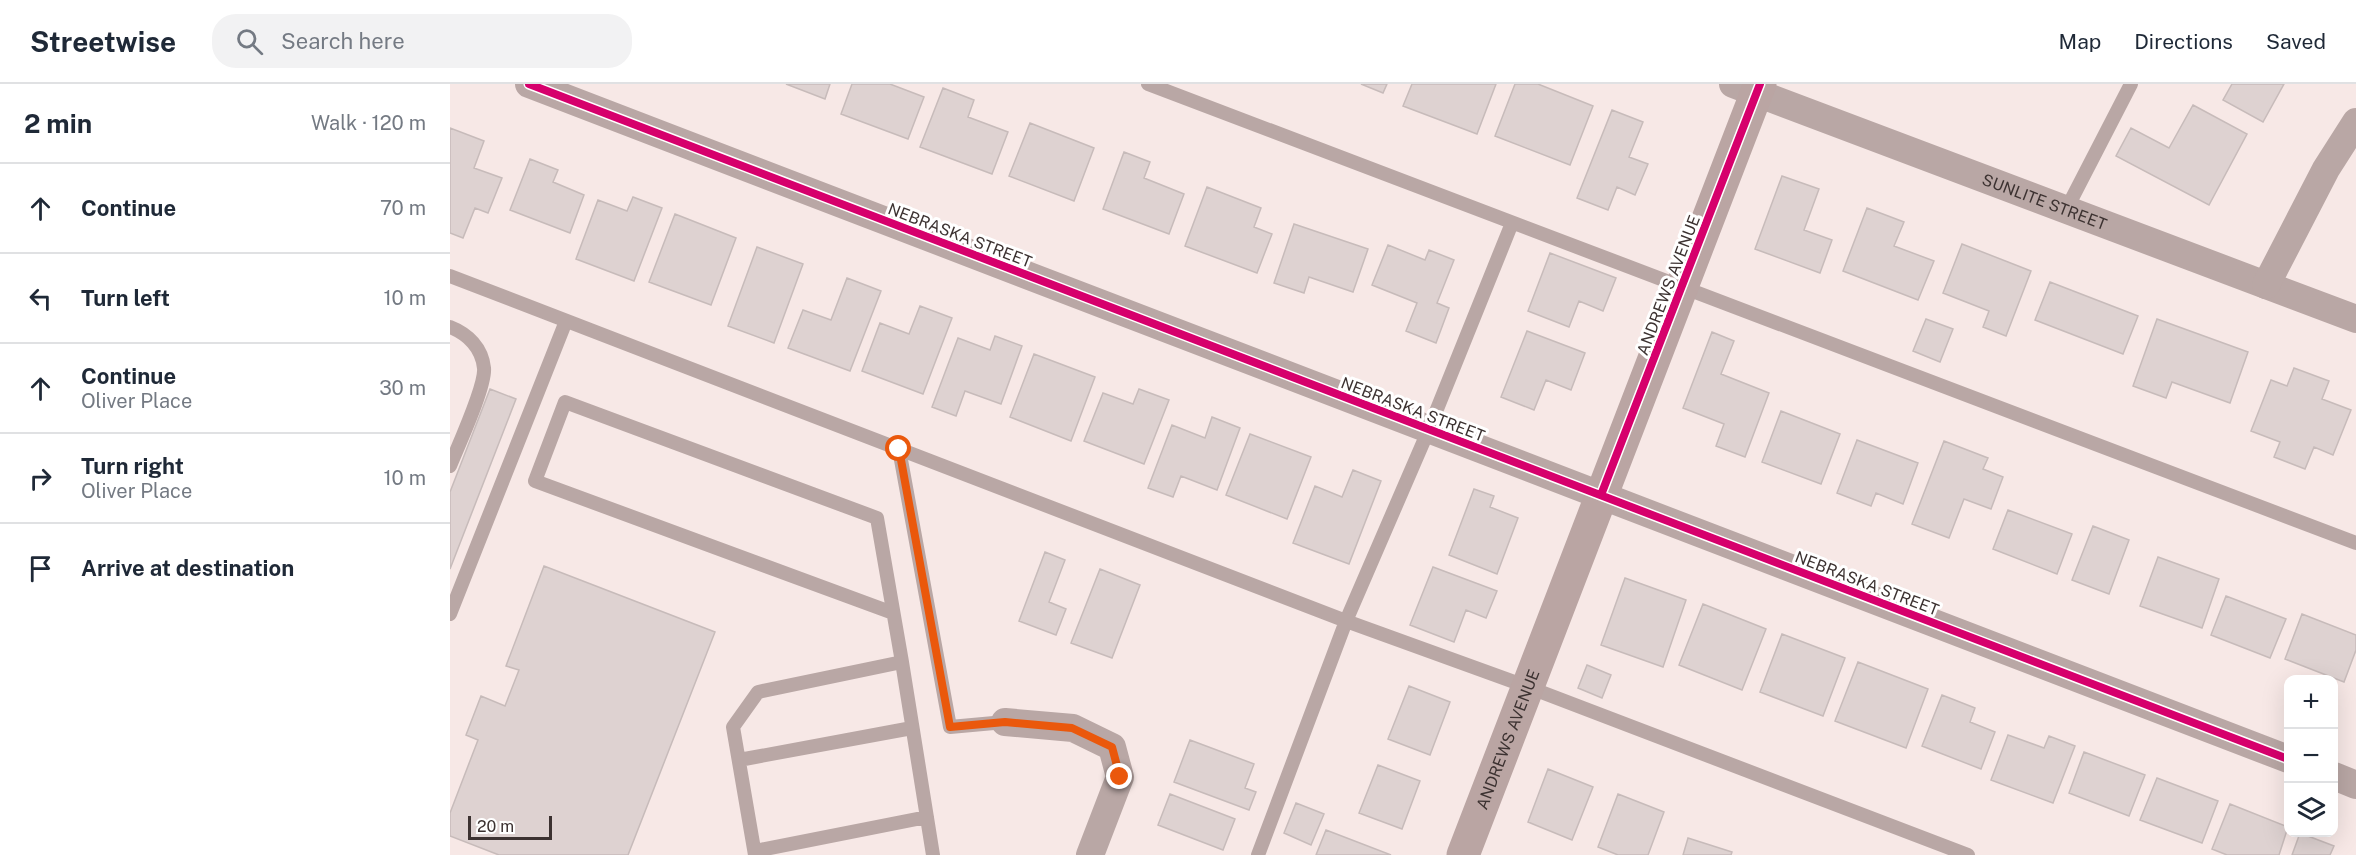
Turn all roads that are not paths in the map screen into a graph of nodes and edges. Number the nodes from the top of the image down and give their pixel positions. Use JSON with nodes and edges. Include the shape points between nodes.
{"nodes":[{"id":1,"x":529,"y":84,"type":"edge"},
{"id":2,"x":1148,"y":84,"type":"edge"},
{"id":3,"x":2131,"y":84,"type":"edge"},
{"id":4,"x":1750,"y":87,"type":"edge"},
{"id":5,"x":2356,"y":122,"type":"edge"},
{"id":6,"x":2066,"y":210,"type":"junction"},
{"id":7,"x":1512,"y":223,"type":"junction"},
{"id":8,"x":450,"y":276,"type":"edge"},
{"id":9,"x":2266,"y":285,"type":"junction"},
{"id":10,"x":1681,"y":287,"type":"junction"},
{"id":11,"x":2356,"y":319,"type":"edge"},
{"id":12,"x":566,"y":321,"type":"junction"},
{"id":13,"x":450,"y":327,"type":"edge"},
{"id":14,"x":1429,"y":429,"type":"junction"},
{"id":15,"x":899,"y":449,"type":"junction"},
{"id":16,"x":450,"y":466,"type":"edge"},
{"id":17,"x":1601,"y":495,"type":"junction"},
{"id":18,"x":2356,"y":543,"type":"edge"},
{"id":19,"x":893,"y":612,"type":"junction"},
{"id":20,"x":450,"y":614,"type":"edge"},
{"id":21,"x":1346,"y":621,"type":"junction"},
{"id":22,"x":902,"y":662,"type":"junction"},
{"id":23,"x":1528,"y":687,"type":"junction"},
{"id":24,"x":1005,"y":722,"type":"joint"},
{"id":25,"x":912,"y":728,"type":"junction"},
{"id":26,"x":2284,"y":757,"type":"edge"},
{"id":27,"x":739,"y":760,"type":"junction"},
{"id":28,"x":2338,"y":778,"type":"edge"},
{"id":29,"x":2356,"y":785,"type":"edge"},
{"id":30,"x":927,"y":817,"type":"junction"},
{"id":31,"x":755,"y":853,"type":"edge"},
{"id":32,"x":933,"y":855,"type":"edge"},
{"id":33,"x":1090,"y":855,"type":"edge"},
{"id":34,"x":1258,"y":855,"type":"edge"},
{"id":35,"x":1463,"y":855,"type":"edge"},
{"id":36,"x":1968,"y":855,"type":"edge"}],
"edges":[{"from":1,"to":14,"type":"street","name":"NEBRASKA STREET"},
{"from":2,"to":7,"type":"lane"},
{"from":3,"to":6,"type":"lane"},
{"from":4,"to":6,"type":"street","name":"SUNLITE STREET"},
{"from":4,"to":10,"type":"street","name":"ANDREWS AVENUE"},
{"from":5,"to":9,"type":"street","via":[[2325,169]]},
{"from":6,"to":9,"type":"street","name":"SUNLITE STREET"},
{"from":7,"to":10,"type":"lane"},
{"from":7,"to":14,"type":"lane"},
{"from":8,"to":12,"type":"lane"},
{"from":9,"to":11,"type":"street","name":"SUNLITE STREET"},
{"from":10,"to":17,"type":"street","name":"ANDREWS AVENUE"},
{"from":10,"to":18,"type":"lane"},
{"from":12,"to":15,"type":"lane"},
{"from":12,"to":20,"type":"lane"},
{"from":13,"to":16,"type":"lane","via":[[463,332],[478,348],[484,370]]},
{"from":14,"to":17,"type":"street","name":"NEBRASKA STREET"},
{"from":14,"to":21,"type":"lane"},
{"from":15,"to":21,"type":"lane"},
{"from":15,"to":24,"type":"lane","via":[[950,727]]},
{"from":17,"to":23,"type":"street","name":"ANDREWS AVENUE"},
{"from":17,"to":26,"type":"street","name":"NEBRASKA STREET"},
{"from":19,"to":19,"type":"lane","via":[[877,519],[565,402],[535,481]]},
{"from":19,"to":22,"type":"lane"},
{"from":21,"to":23,"type":"lane"},
{"from":21,"to":34,"type":"lane"},
{"from":22,"to":25,"type":"lane"},
{"from":22,"to":27,"type":"lane","via":[[758,692],[733,727]]},
{"from":23,"to":35,"type":"street","name":"ANDREWS AVENUE"},
{"from":23,"to":36,"type":"lane"},
{"from":24,"to":33,"type":"street","via":[[1072,728],[1112,747],[1120,777]]},
{"from":25,"to":27,"type":"lane"},
{"from":25,"to":30,"type":"lane"},
{"from":27,"to":31,"type":"lane"},
{"from":28,"to":29,"type":"street"},
{"from":30,"to":31,"type":"lane"},
{"from":30,"to":32,"type":"lane"}]}
